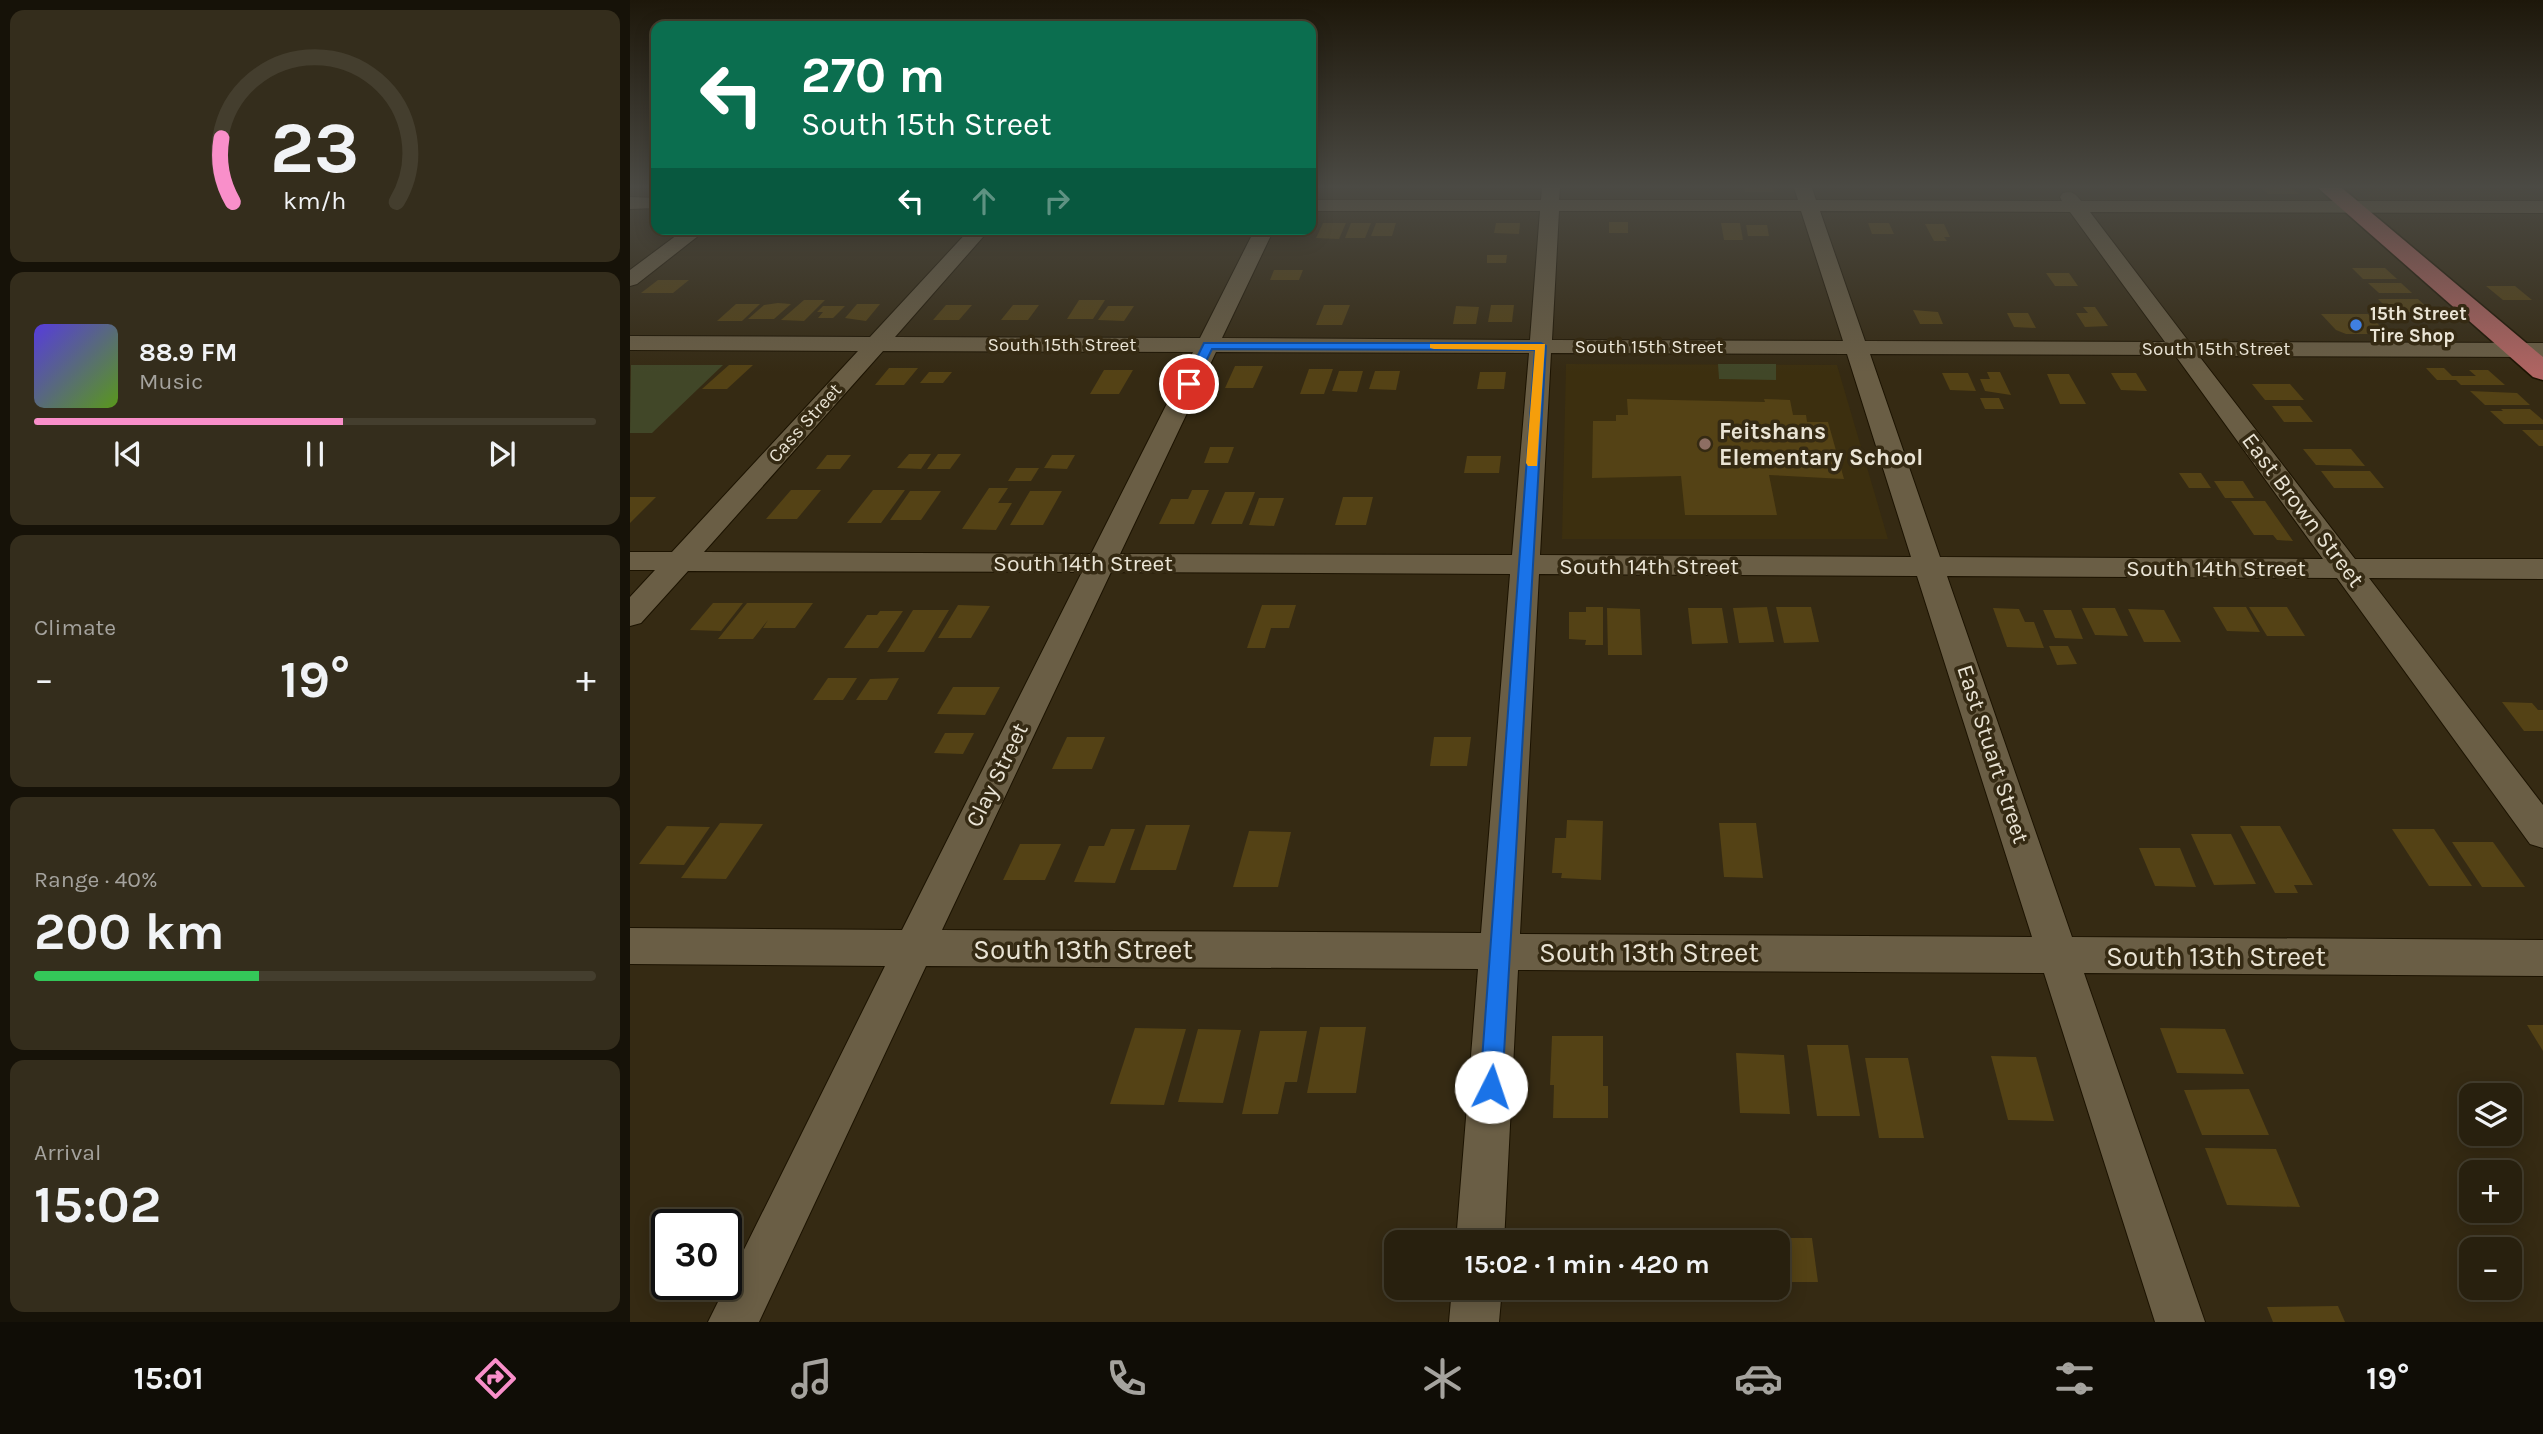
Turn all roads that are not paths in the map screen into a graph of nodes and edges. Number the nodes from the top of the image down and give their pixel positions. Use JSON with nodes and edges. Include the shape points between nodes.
{"nodes":[{"id":1,"x":670,"y":250,"type":"edge"},
{"id":2,"x":962,"y":250,"type":"edge"},
{"id":3,"x":1255,"y":250,"type":"edge"},
{"id":4,"x":1547,"y":250,"type":"edge"},
{"id":5,"x":1824,"y":250,"type":"edge"},
{"id":6,"x":2110,"y":250,"type":"edge"},
{"id":7,"x":2404,"y":250,"type":"edge"},
{"id":8,"x":630,"y":280,"type":"edge"},
{"id":9,"x":630,"y":343,"type":"edge"},
{"id":10,"x":877,"y":344,"type":"junction"},
{"id":11,"x":1208,"y":345,"type":"junction"},
{"id":12,"x":1541,"y":346,"type":"junction"},
{"id":13,"x":1857,"y":347,"type":"junction"},
{"id":14,"x":2184,"y":349,"type":"junction"},
{"id":15,"x":2530,"y":350,"type":"edge"},
{"id":16,"x":2543,"y":371,"type":"edge"},
{"id":17,"x":630,"y":561,"type":"edge"},
{"id":18,"x":679,"y":562,"type":"junction"},
{"id":19,"x":1102,"y":564,"type":"junction"},
{"id":20,"x":1525,"y":565,"type":"junction"},
{"id":21,"x":1930,"y":567,"type":"junction"},
{"id":22,"x":2347,"y":569,"type":"junction"},
{"id":23,"x":2543,"y":569,"type":"edge"},
{"id":24,"x":630,"y":616,"type":"edge"},
{"id":25,"x":2543,"y":833,"type":"edge"},
{"id":26,"x":630,"y":946,"type":"edge"},
{"id":27,"x":914,"y":948,"type":"junction"},
{"id":28,"x":1500,"y":951,"type":"junction"},
{"id":29,"x":2059,"y":954,"type":"junction"},
{"id":30,"x":2543,"y":958,"type":"edge"},
{"id":31,"x":1481,"y":1230,"type":"edge"},
{"id":32,"x":1476,"y":1300,"type":"edge"},
{"id":33,"x":733,"y":1322,"type":"edge"},
{"id":34,"x":1474,"y":1322,"type":"edge"},
{"id":35,"x":2180,"y":1322,"type":"edge"}],
"edges":[{"from":1,"to":8,"type":"street"},
{"from":2,"to":10,"type":"street","name":"Cass Street"},
{"from":3,"to":11,"type":"street","name":"Clay Street"},
{"from":4,"to":12,"type":"street"},
{"from":5,"to":13,"type":"street","name":"East Stuart Street"},
{"from":6,"to":14,"type":"street","name":"East Brown Street"},
{"from":7,"to":15,"type":"main road"},
{"from":9,"to":10,"type":"street","name":"South 15th Street"},
{"from":10,"to":11,"type":"street","name":"South 15th Street"},
{"from":10,"to":18,"type":"street","name":"Cass Street"},
{"from":11,"to":12,"type":"street","name":"South 15th Street"},
{"from":11,"to":19,"type":"street","name":"Clay Street"},
{"from":12,"to":13,"type":"street","name":"South 15th Street"},
{"from":12,"to":20,"type":"street"},
{"from":13,"to":14,"type":"street","name":"South 15th Street"},
{"from":13,"to":21,"type":"street","name":"East Stuart Street"},
{"from":14,"to":15,"type":"street","name":"South 15th Street"},
{"from":14,"to":22,"type":"street","name":"East Brown Street"},
{"from":15,"to":16,"type":"main road"},
{"from":17,"to":18,"type":"street","name":"South 14th Street"},
{"from":18,"to":19,"type":"street","name":"South 14th Street"},
{"from":18,"to":24,"type":"street","name":"Cass Street"},
{"from":19,"to":20,"type":"street","name":"South 14th Street"},
{"from":19,"to":27,"type":"street","name":"Clay Street"},
{"from":20,"to":21,"type":"street","name":"South 14th Street"},
{"from":20,"to":28,"type":"street"},
{"from":21,"to":22,"type":"street","name":"South 14th Street"},
{"from":21,"to":29,"type":"street","name":"East Stuart Street"},
{"from":22,"to":23,"type":"street","name":"South 14th Street"},
{"from":22,"to":25,"type":"street","name":"East Brown Street"},
{"from":26,"to":27,"type":"street","name":"South 13th Street"},
{"from":27,"to":28,"type":"street","name":"South 13th Street"},
{"from":27,"to":33,"type":"street","name":"Clay Street"},
{"from":28,"to":29,"type":"street","name":"South 13th Street"},
{"from":28,"to":31,"type":"street"},
{"from":29,"to":30,"type":"street","name":"South 13th Street"},
{"from":29,"to":35,"type":"street","name":"East Stuart Street"},
{"from":32,"to":34,"type":"street"}]}
